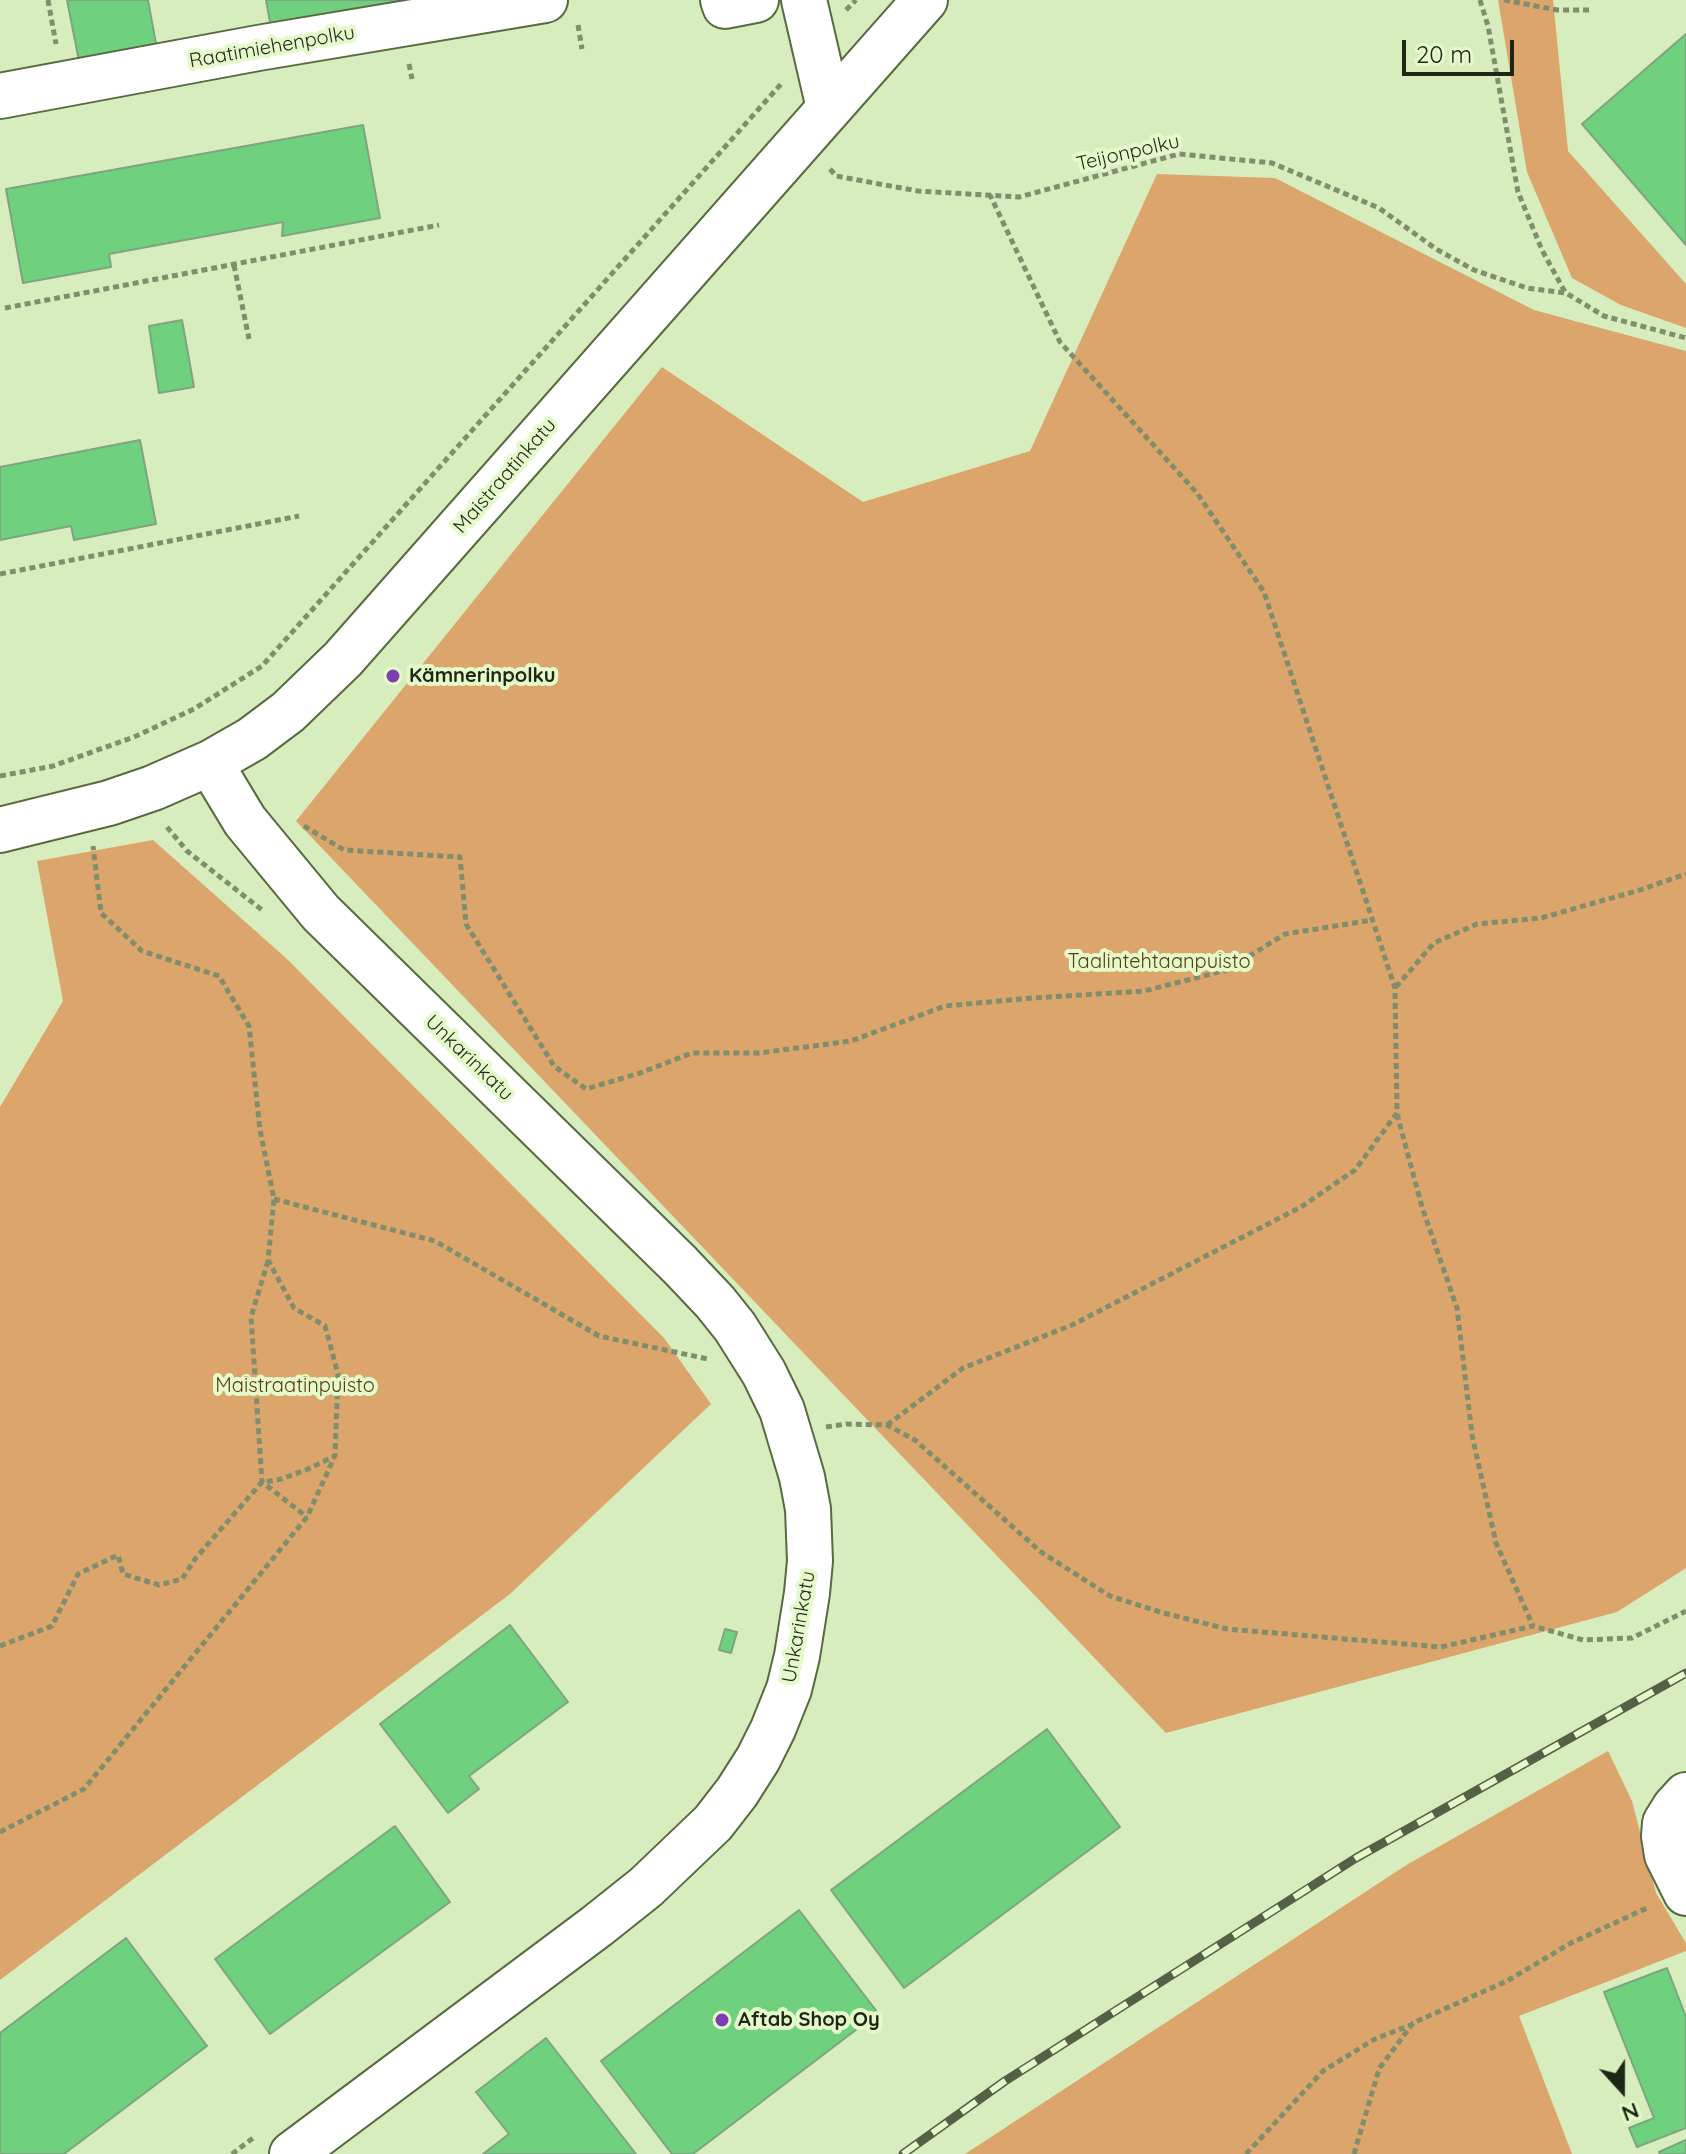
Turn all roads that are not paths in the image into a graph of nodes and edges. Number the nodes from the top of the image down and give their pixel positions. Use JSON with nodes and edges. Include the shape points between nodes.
{"nodes":[{"id":1,"x":545,"y":0,"type":"edge"},
{"id":2,"x":723,"y":0,"type":"edge"},
{"id":3,"x":756,"y":0,"type":"edge"},
{"id":4,"x":804,"y":0,"type":"edge"},
{"id":5,"x":925,"y":0,"type":"edge"},
{"id":6,"x":0,"y":96,"type":"edge"},
{"id":7,"x":816,"y":124,"type":"junction"},
{"id":8,"x":210,"y":763,"type":"junction"},
{"id":9,"x":0,"y":830,"type":"edge"},
{"id":10,"x":1676,"y":1809,"type":"edge"},
{"id":11,"x":1685,"y":1892,"type":"edge"},
{"id":12,"x":275,"y":2144,"type":"edge"}],
"edges":[{"from":1,"to":6,"type":"street","name":"Raatimiehenpolku"},
{"from":2,"to":3,"type":"street","via":[[725,6]]},
{"from":4,"to":7,"type":"street","via":[[813,47]]},
{"from":5,"to":7,"type":"street","name":"Maistraatinkatu"},
{"from":7,"to":8,"type":"street","name":"Maistraatinkatu","via":[[343,659],[276,721]]},
{"from":8,"to":9,"type":"street","name":"Maistraatinkatu","via":[[109,803]]},
{"from":8,"to":12,"type":"street","name":"Unkarinkatu","via":[[245,821],[321,913],[715,1302],[764,1373],[782,1410],[808,1509],[807,1593],[789,1689],[768,1739],[713,1823],[597,1926]]},
{"from":10,"to":11,"type":"street","via":[[1664,1836]]}]}
